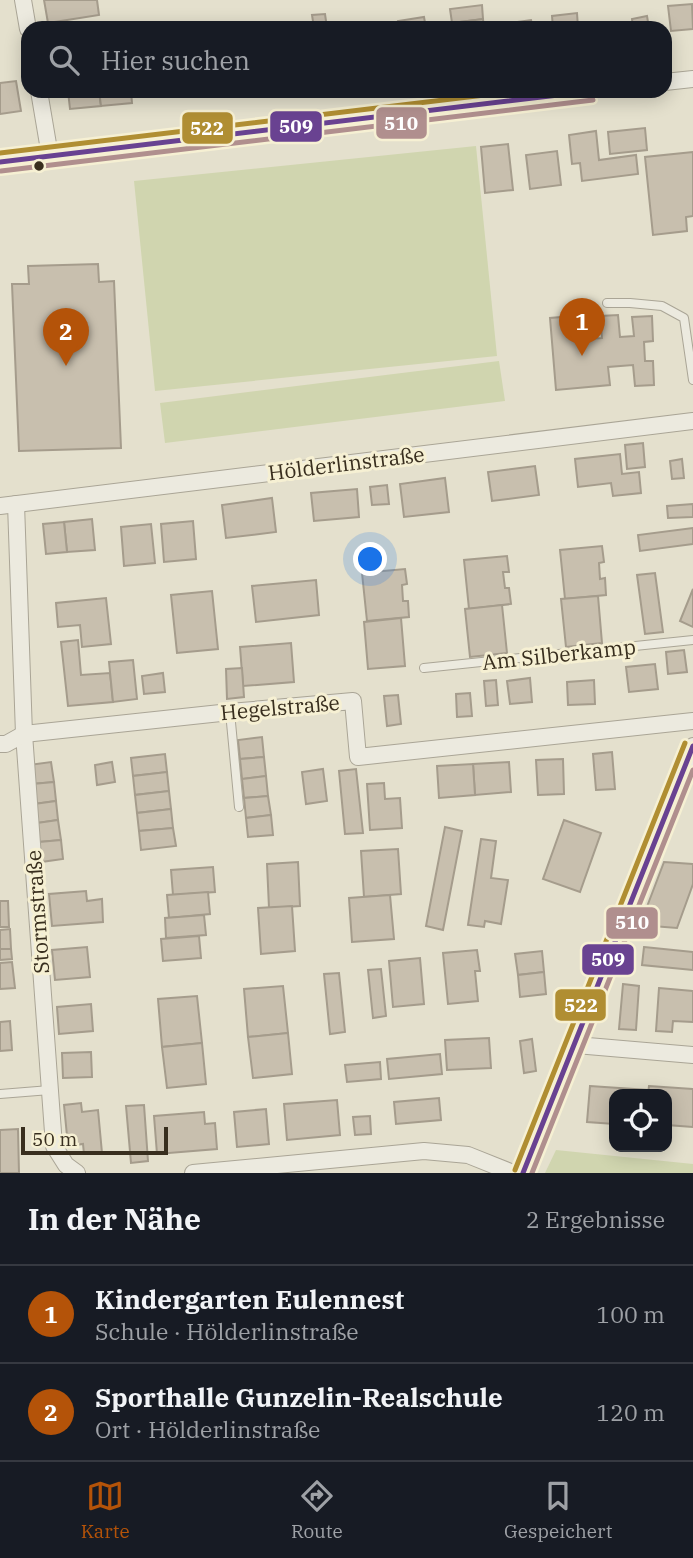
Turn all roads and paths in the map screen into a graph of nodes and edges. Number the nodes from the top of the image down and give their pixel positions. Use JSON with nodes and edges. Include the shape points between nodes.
{"nodes":[{"id":1,"x":23,"y":0,"type":"edge"},
{"id":2,"x":27,"y":21,"type":"edge"},
{"id":3,"x":693,"y":79,"type":"edge"},
{"id":4,"x":672,"y":81,"type":"edge"},
{"id":5,"x":39,"y":98,"type":"edge"},
{"id":6,"x":534,"y":98,"type":"edge"},
{"id":7,"x":50,"y":156,"type":"junction"},
{"id":8,"x":0,"y":162,"type":"edge"},
{"id":9,"x":607,"y":303,"type":"dead end"},
{"id":10,"x":693,"y":380,"type":"edge"},
{"id":11,"x":693,"y":421,"type":"edge"},
{"id":12,"x":8,"y":505,"type":"edge"},
{"id":13,"x":693,"y":640,"type":"edge"},
{"id":14,"x":424,"y":668,"type":"dead end"},
{"id":15,"x":230,"y":712,"type":"junction"},
{"id":16,"x":693,"y":721,"type":"edge"},
{"id":17,"x":24,"y":734,"type":"junction"},
{"id":18,"x":0,"y":744,"type":"edge"},
{"id":19,"x":693,"y":746,"type":"edge"},
{"id":20,"x":687,"y":779,"type":"edge"},
{"id":21,"x":239,"y":807,"type":"dead end"},
{"id":22,"x":576,"y":1045,"type":"junction"},
{"id":23,"x":693,"y":1055,"type":"edge"},
{"id":24,"x":50,"y":1090,"type":"junction"},
{"id":25,"x":0,"y":1094,"type":"edge"},
{"id":26,"x":77,"y":1173,"type":"edge"},
{"id":27,"x":193,"y":1173,"type":"edge"},
{"id":28,"x":513,"y":1173,"type":"edge"},
{"id":29,"x":523,"y":1173,"type":"edge"}],
"edges":[{"from":1,"to":2,"type":"street"},
{"from":3,"to":4,"type":"street"},
{"from":5,"to":7,"type":"street"},
{"from":6,"to":7,"type":"street"},
{"from":7,"to":8,"type":"street"},
{"from":9,"to":10,"type":"lane","via":[[663,306],[684,318]]},
{"from":11,"to":12,"type":"street","name":"Hölderlinstraße"},
{"from":12,"to":17,"type":"street"},
{"from":13,"to":14,"type":"lane","name":"Am Silberkamp"},
{"from":15,"to":16,"type":"street","name":"Hegelstraße","via":[[354,701],[358,757]]},
{"from":15,"to":17,"type":"street","name":"Hegelstraße"},
{"from":15,"to":21,"type":"lane"},
{"from":17,"to":18,"type":"street","name":"Hegelstraße"},
{"from":17,"to":24,"type":"street","name":"Stormstraße"},
{"from":19,"to":20,"type":"street"},
{"from":20,"to":22,"type":"street"},
{"from":22,"to":23,"type":"street"},
{"from":22,"to":29,"type":"street"},
{"from":24,"to":25,"type":"lane"},
{"from":24,"to":26,"type":"street","name":"Stormstraße","via":[[54,1146]]},
{"from":27,"to":28,"type":"street","via":[[424,1151],[468,1155]]}]}
